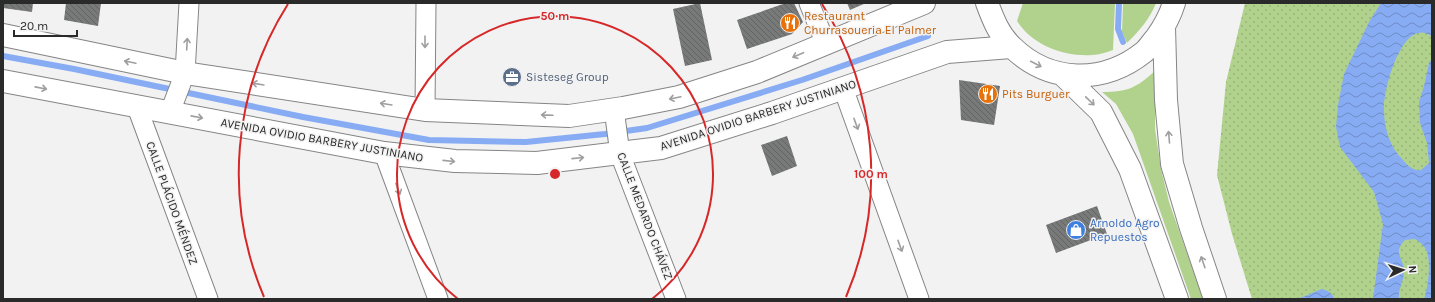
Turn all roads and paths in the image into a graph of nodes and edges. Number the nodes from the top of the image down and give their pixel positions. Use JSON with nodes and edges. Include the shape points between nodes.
{"nodes":[{"id":1,"x":189,"y":3,"type":"edge"},
{"id":2,"x":426,"y":3,"type":"edge"},
{"id":3,"x":809,"y":3,"type":"edge"},
{"id":4,"x":924,"y":3,"type":"edge"},
{"id":5,"x":986,"y":3,"type":"edge"},
{"id":6,"x":1174,"y":3,"type":"edge"},
{"id":7,"x":1164,"y":27,"type":"junction"},
{"id":8,"x":3,"y":35,"type":"edge"},
{"id":9,"x":826,"y":44,"type":"junction"},
{"id":10,"x":1011,"y":47,"type":"junction"},
{"id":11,"x":1062,"y":74,"type":"junction"},
{"id":12,"x":3,"y":81,"type":"edge"},
{"id":13,"x":842,"y":88,"type":"junction"},
{"id":14,"x":178,"y":92,"type":"junction"},
{"id":15,"x":137,"y":107,"type":"junction"},
{"id":16,"x":425,"y":110,"type":"junction"},
{"id":17,"x":617,"y":132,"type":"junction"},
{"id":18,"x":384,"y":153,"type":"junction"},
{"id":19,"x":208,"y":299,"type":"edge"},
{"id":20,"x":438,"y":299,"type":"edge"},
{"id":21,"x":676,"y":299,"type":"edge"},
{"id":22,"x":919,"y":299,"type":"edge"},
{"id":23,"x":1177,"y":299,"type":"edge"},
{"id":24,"x":1215,"y":299,"type":"edge"}],
"edges":[{"from":14,"to":1,"type":"street","one_way":true},
{"from":2,"to":16,"type":"street","one_way":true},
{"from":3,"to":9,"type":"street"},
{"from":4,"to":9,"type":"street","name":"AVENIDA OVIDIO BARBERY JUSTINIANO"},
{"from":5,"to":10,"type":"street","via":[[996,26]]},
{"from":6,"to":7,"type":"street"},
{"from":7,"to":11,"type":"street","via":[[1145,51],[1121,67],[1092,76]]},
{"from":24,"to":7,"type":"street","one_way":true,"via":[[1172,164],[1166,100]]},
{"from":14,"to":8,"type":"street","name":"AVENIDA OVIDIO BARBERY JUSTINIANO","one_way":true},
{"from":9,"to":17,"type":"street","name":"AVENIDA OVIDIO BARBERY JUSTINIANO","one_way":true,"via":[[757,72],[679,97]]},
{"from":10,"to":11,"type":"street","one_way":true,"via":[[1034,65]]},
{"from":10,"to":13,"type":"street","name":"AVENIDA OVIDIO BARBERY JUSTINIANO","via":[[947,52]]},
{"from":11,"to":23,"type":"street","one_way":true,"via":[[1101,112],[1130,169]]},
{"from":12,"to":15,"type":"street","name":"AVENIDA OVIDIO BARBERY JUSTINIANO","one_way":true},
{"from":13,"to":17,"type":"street","name":"AVENIDA OVIDIO BARBERY JUSTINIANO","via":[[661,148]]},
{"from":13,"to":22,"type":"street","one_way":true},
{"from":14,"to":15,"type":"street","name":"AVENIDA OVIDIO BARBERY JUSTINIANO"},
{"from":16,"to":14,"type":"street","name":"AVENIDA OVIDIO BARBERY JUSTINIANO","one_way":true},
{"from":14,"to":18,"type":"street","name":"AVENIDA OVIDIO BARBERY JUSTINIANO","one_way":true},
{"from":15,"to":19,"type":"street","name":"CALLE PLÁCIDO MÉNDEZ"},
{"from":17,"to":16,"type":"street","name":"AVENIDA OVIDIO BARBERY JUSTINIANO","one_way":true,"via":[[569,116]]},
{"from":18,"to":17,"type":"street","name":"AVENIDA OVIDIO BARBERY JUSTINIANO","one_way":true,"via":[[454,161],[537,163]]},
{"from":17,"to":21,"type":"street","name":"CALLE MEDARDO CHÁVEZ"},
{"from":18,"to":20,"type":"street","one_way":true}]}
